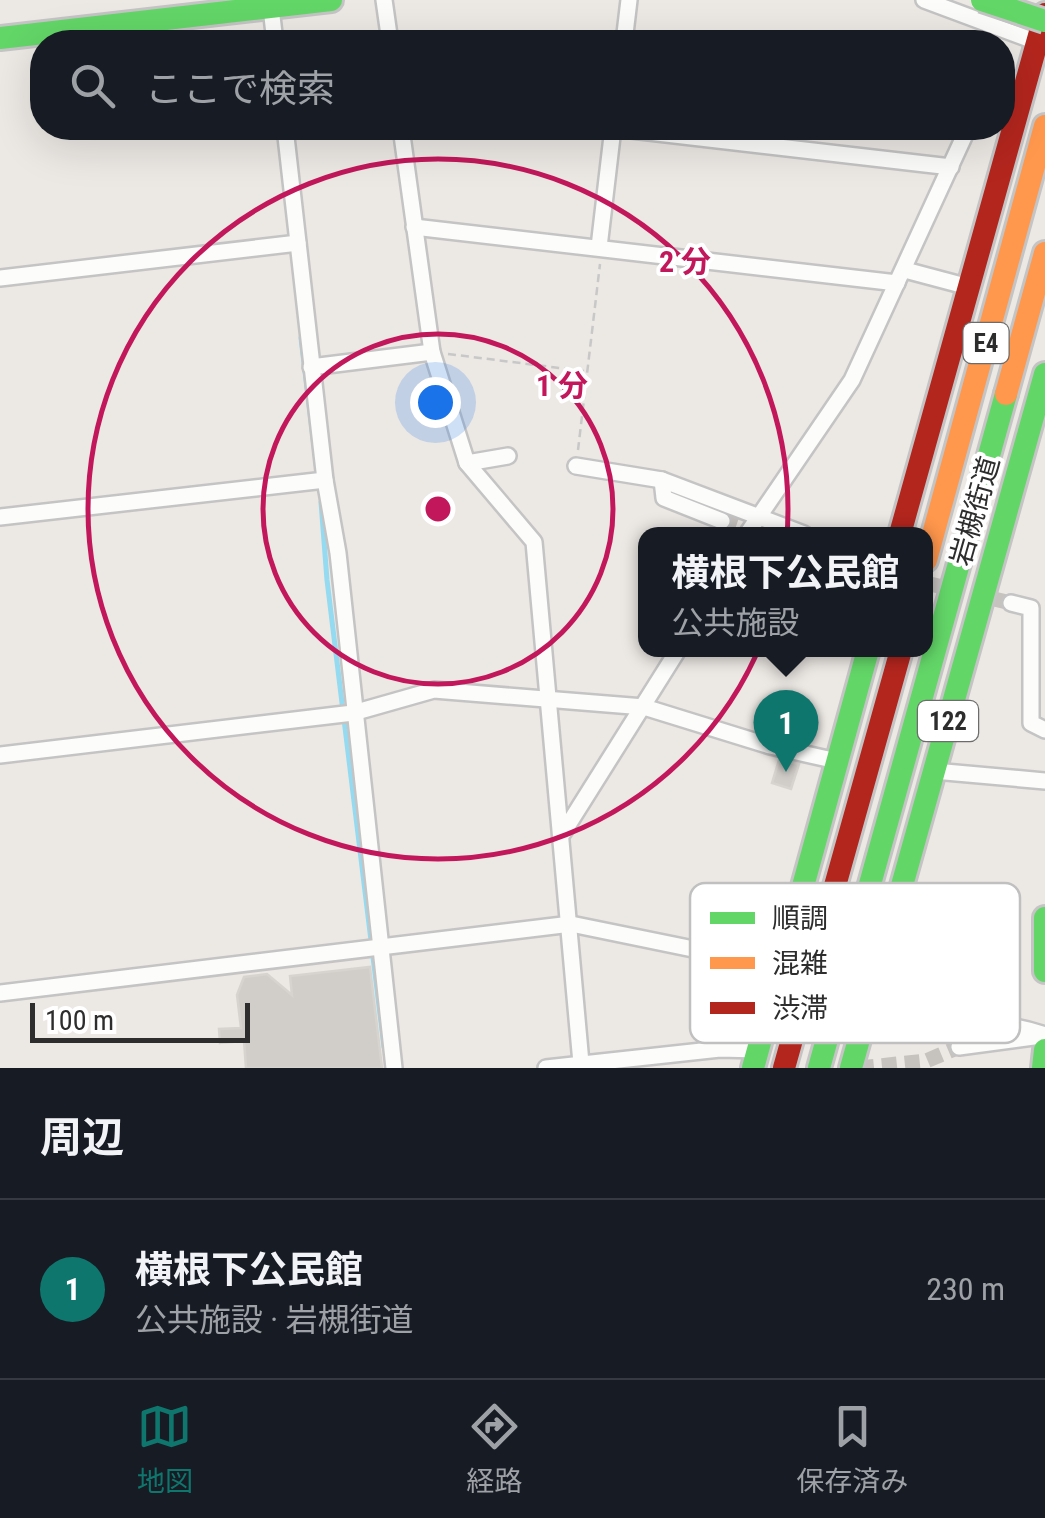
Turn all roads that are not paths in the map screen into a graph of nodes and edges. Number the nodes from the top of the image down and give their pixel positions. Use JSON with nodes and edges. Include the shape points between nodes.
{"nodes":[{"id":1,"x":331,"y":0,"type":"edge"},
{"id":2,"x":384,"y":0,"type":"edge"},
{"id":3,"x":629,"y":0,"type":"edge"},
{"id":4,"x":924,"y":0,"type":"edge"},
{"id":5,"x":982,"y":0,"type":"edge"},
{"id":6,"x":271,"y":8,"type":"junction"},
{"id":7,"x":1045,"y":14,"type":"edge"},
{"id":8,"x":72,"y":30,"type":"edge"},
{"id":9,"x":274,"y":30,"type":"edge"},
{"id":10,"x":388,"y":30,"type":"edge"},
{"id":11,"x":625,"y":30,"type":"edge"},
{"id":12,"x":981,"y":30,"type":"edge"},
{"id":13,"x":1041,"y":32,"type":"edge"},
{"id":14,"x":1015,"y":34,"type":"edge"},
{"id":15,"x":30,"y":35,"type":"edge"},
{"id":16,"x":0,"y":38,"type":"edge"},
{"id":17,"x":1015,"y":124,"type":"edge"},
{"id":18,"x":1045,"y":126,"type":"edge"},
{"id":19,"x":285,"y":140,"type":"edge"},
{"id":20,"x":403,"y":140,"type":"edge"},
{"id":21,"x":613,"y":140,"type":"edge"},
{"id":22,"x":715,"y":140,"type":"edge"},
{"id":23,"x":963,"y":140,"type":"edge"},
{"id":24,"x":1011,"y":140,"type":"edge"},
{"id":25,"x":951,"y":168,"type":"junction"},
{"id":26,"x":414,"y":227,"type":"junction"},
{"id":27,"x":298,"y":244,"type":"junction"},
{"id":28,"x":600,"y":247,"type":"junction"},
{"id":29,"x":1045,"y":253,"type":"edge"},
{"id":30,"x":901,"y":276,"type":"junction"},
{"id":31,"x":0,"y":278,"type":"edge"},
{"id":32,"x":969,"y":287,"type":"junction"},
{"id":33,"x":432,"y":352,"type":"junction"},
{"id":34,"x":311,"y":366,"type":"junction"},
{"id":35,"x":1045,"y":374,"type":"edge"},
{"id":36,"x":508,"y":456,"type":"dead end"},
{"id":37,"x":467,"y":463,"type":"junction"},
{"id":38,"x":576,"y":466,"type":"road end"},
{"id":39,"x":325,"y":480,"type":"junction"},
{"id":40,"x":662,"y":480,"type":"junction"},
{"id":41,"x":0,"y":517,"type":"edge"},
{"id":42,"x":756,"y":520,"type":"junction"},
{"id":43,"x":722,"y":521,"type":"tunnel mouth"},
{"id":44,"x":752,"y":527,"type":"edge"},
{"id":45,"x":780,"y":527,"type":"edge"},
{"id":46,"x":902,"y":527,"type":"edge"},
{"id":47,"x":933,"y":534,"type":"edge"},
{"id":48,"x":1011,"y":603,"type":"dead end"},
{"id":49,"x":674,"y":657,"type":"edge"},
{"id":50,"x":866,"y":657,"type":"edge"},
{"id":51,"x":899,"y":657,"type":"edge"},
{"id":52,"x":933,"y":657,"type":"edge"},
{"id":53,"x":933,"y":657,"type":"edge"},
{"id":54,"x":549,"y":696,"type":"junction"},
{"id":55,"x":644,"y":706,"type":"junction"},
{"id":56,"x":353,"y":713,"type":"junction"},
{"id":57,"x":1045,"y":730,"type":"edge"},
{"id":58,"x":0,"y":755,"type":"edge"},
{"id":59,"x":837,"y":761,"type":"junction"},
{"id":60,"x":934,"y":771,"type":"junction"},
{"id":61,"x":1045,"y":781,"type":"edge"},
{"id":62,"x":563,"y":833,"type":"junction"},
{"id":63,"x":804,"y":883,"type":"edge"},
{"id":64,"x":836,"y":883,"type":"edge"},
{"id":65,"x":870,"y":883,"type":"edge"},
{"id":66,"x":902,"y":883,"type":"edge"},
{"id":67,"x":1045,"y":918,"type":"edge"},
{"id":68,"x":571,"y":924,"type":"junction"},
{"id":69,"x":690,"y":948,"type":"edge"},
{"id":70,"x":378,"y":950,"type":"junction"},
{"id":71,"x":1045,"y":971,"type":"edge"},
{"id":72,"x":0,"y":994,"type":"edge"},
{"id":73,"x":1020,"y":1026,"type":"edge"},
{"id":74,"x":1045,"y":1035,"type":"edge"},
{"id":75,"x":1020,"y":1038,"type":"edge"},
{"id":76,"x":791,"y":1043,"type":"edge"},
{"id":77,"x":826,"y":1043,"type":"edge"},
{"id":78,"x":858,"y":1043,"type":"edge"},
{"id":79,"x":988,"y":1043,"type":"edge"},
{"id":80,"x":959,"y":1047,"type":"tunnel mouth"},
{"id":81,"x":1045,"y":1050,"type":"edge"},
{"id":82,"x":756,"y":1059,"type":"edge"},
{"id":83,"x":581,"y":1063,"type":"junction"},
{"id":84,"x":394,"y":1068,"type":"edge"},
{"id":85,"x":546,"y":1068,"type":"edge"},
{"id":86,"x":784,"y":1068,"type":"edge"},
{"id":87,"x":819,"y":1068,"type":"edge"},
{"id":88,"x":851,"y":1068,"type":"edge"},
{"id":89,"x":1044,"y":1068,"type":"edge"}],
"edges":[{"from":1,"to":6,"type":"main road"},
{"from":2,"to":10,"type":"street"},
{"from":3,"to":11,"type":"street"},
{"from":4,"to":12,"type":"street"},
{"from":5,"to":13,"type":"main road","bridge":true},
{"from":6,"to":8,"type":"main road"},
{"from":6,"to":9,"type":"street"},
{"from":7,"to":13,"type":"main road"},
{"from":13,"to":14,"type":"street"},
{"from":13,"to":17,"type":"main road"},
{"from":15,"to":16,"type":"main road"},
{"from":18,"to":47,"type":"main road","number":"E4"},
{"from":19,"to":27,"type":"street"},
{"from":20,"to":26,"type":"street"},
{"from":21,"to":28,"type":"street"},
{"from":22,"to":25,"type":"street"},
{"from":23,"to":25,"type":"street"},
{"from":24,"to":32,"type":"main road"},
{"from":25,"to":30,"type":"street"},
{"from":26,"to":28,"type":"street"},
{"from":26,"to":33,"type":"street"},
{"from":27,"to":31,"type":"street"},
{"from":27,"to":34,"type":"street"},
{"from":28,"to":30,"type":"street"},
{"from":29,"to":52,"type":"main road","number":"E4"},
{"from":30,"to":32,"type":"street"},
{"from":30,"to":42,"type":"street","via":[[852,380]]},
{"from":32,"to":46,"type":"main road"},
{"from":33,"to":34,"type":"street"},
{"from":33,"to":37,"type":"street"},
{"from":34,"to":39,"type":"street"},
{"from":35,"to":60,"type":"main road","name":"岩槻街道","number":"122"},
{"from":36,"to":37,"type":"street"},
{"from":37,"to":54,"type":"street","via":[[534,542]]},
{"from":38,"to":40,"type":"street"},
{"from":39,"to":41,"type":"street"},
{"from":39,"to":56,"type":"street"},
{"from":40,"to":42,"type":"street"},
{"from":40,"to":43,"type":"street","via":[[664,498]]},
{"from":42,"to":44,"type":"street"},
{"from":42,"to":45,"type":"street"},
{"from":48,"to":57,"type":"street","via":[[1031,608],[1031,723]]},
{"from":49,"to":55,"type":"street"},
{"from":50,"to":59,"type":"main road"},
{"from":51,"to":64,"type":"main road"},
{"from":53,"to":65,"type":"main road","number":"E4"},
{"from":54,"to":55,"type":"street"},
{"from":54,"to":56,"type":"street","via":[[434,690]]},
{"from":54,"to":62,"type":"street"},
{"from":55,"to":59,"type":"street"},
{"from":55,"to":62,"type":"street"},
{"from":56,"to":58,"type":"street"},
{"from":56,"to":70,"type":"street"},
{"from":59,"to":63,"type":"main road"},
{"from":60,"to":61,"type":"street"},
{"from":60,"to":66,"type":"main road","name":"岩槻街道","number":"122"},
{"from":62,"to":68,"type":"street"},
{"from":67,"to":71,"type":"main road"},
{"from":68,"to":69,"type":"street"},
{"from":68,"to":70,"type":"street"},
{"from":68,"to":83,"type":"street"},
{"from":70,"to":72,"type":"street"},
{"from":70,"to":84,"type":"street"},
{"from":73,"to":74,"type":"street"},
{"from":74,"to":75,"type":"street"},
{"from":76,"to":86,"type":"main road"},
{"from":77,"to":87,"type":"main road","number":"E4"},
{"from":78,"to":88,"type":"main road","name":"岩槻街道","number":"122"},
{"from":79,"to":80,"type":"street"},
{"from":81,"to":89,"type":"main road"},
{"from":82,"to":83,"type":"street","via":[[720,1049]]},
{"from":83,"to":85,"type":"street"}]}
